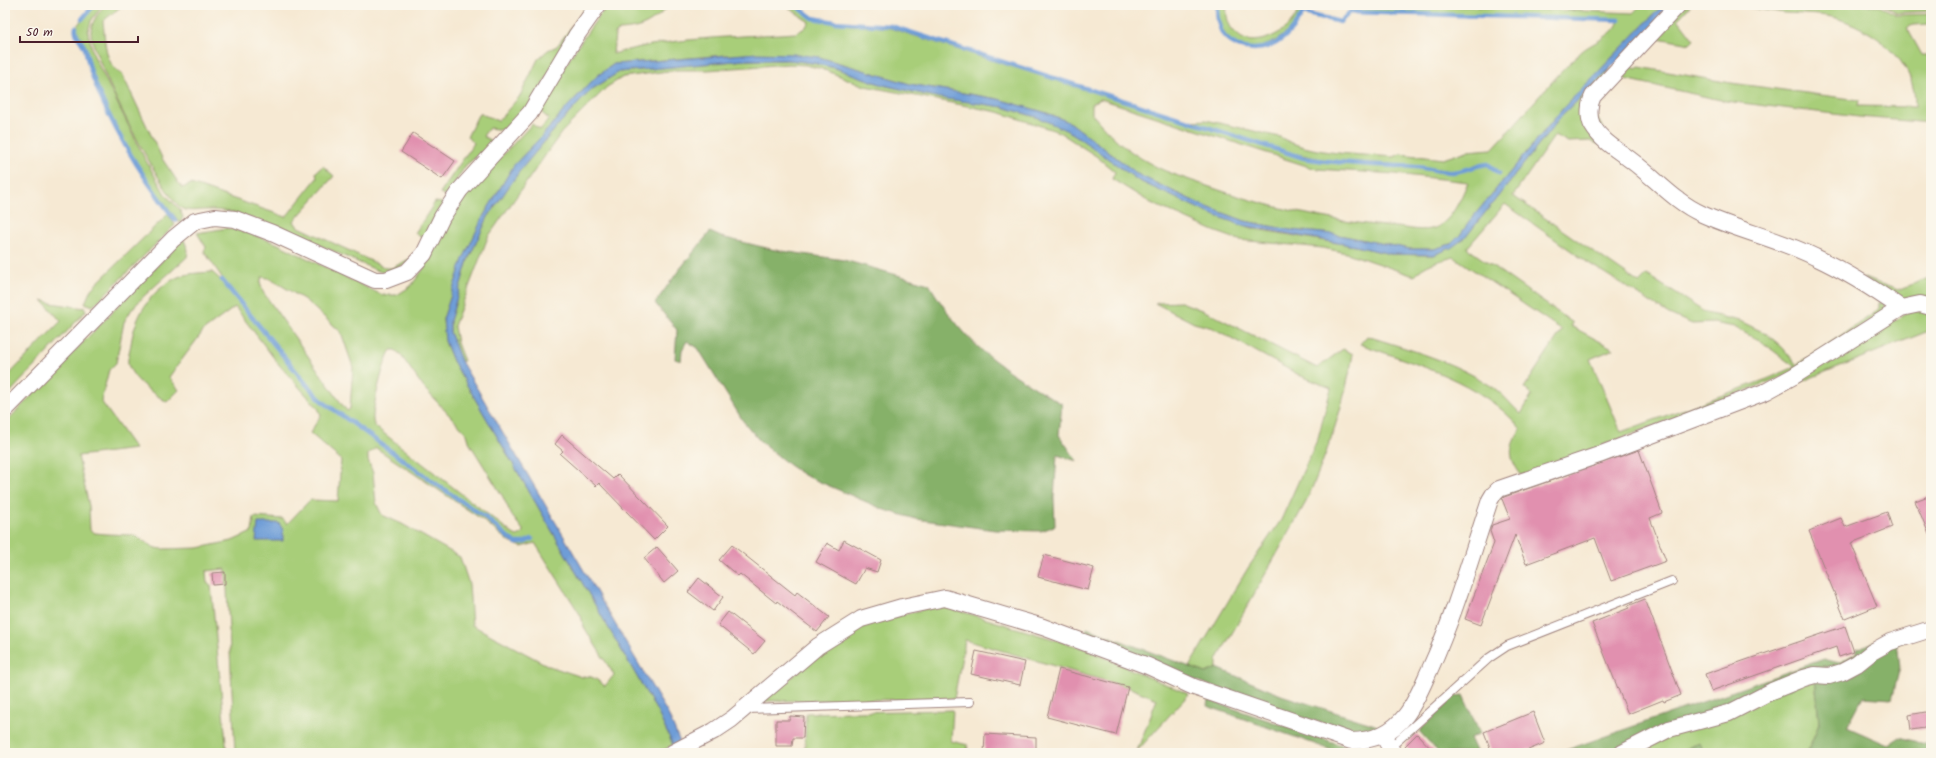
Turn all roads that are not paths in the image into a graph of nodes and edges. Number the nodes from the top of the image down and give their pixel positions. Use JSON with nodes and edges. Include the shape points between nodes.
{"nodes":[{"id":1,"x":598,"y":5,"type":"edge"},
{"id":2,"x":1678,"y":5,"type":"edge"},
{"id":3,"x":1931,"y":307,"type":"edge"},
{"id":4,"x":1901,"y":308,"type":"junction"},
{"id":5,"x":5,"y":410,"type":"edge"},
{"id":6,"x":1672,"y":581,"type":"dead end"},
{"id":7,"x":1931,"y":629,"type":"edge"},
{"id":8,"x":970,"y":702,"type":"dead end"},
{"id":9,"x":742,"y":709,"type":"junction"},
{"id":10,"x":1389,"y":745,"type":"edge"},
{"id":11,"x":672,"y":753,"type":"edge"},
{"id":12,"x":1622,"y":753,"type":"edge"}],
"edges":[{"from":1,"to":5,"type":"street","via":[[530,113],[460,190],[442,217],[424,254],[407,272],[386,280],[375,280],[235,219],[215,217],[195,221],[173,239]]},
{"from":2,"to":4,"type":"street","via":[[1593,96],[1590,103],[1591,123],[1597,132],[1610,146],[1632,160],[1689,208],[1817,257]]},
{"from":3,"to":4,"type":"street","via":[[1920,304]]},
{"from":4,"to":10,"type":"street","via":[[1767,391],[1493,494],[1439,649]]},
{"from":6,"to":10,"type":"lane","via":[[1507,646],[1489,658],[1396,742]]},
{"from":7,"to":12,"type":"street","via":[[1890,642],[1842,672],[1830,676],[1815,675],[1804,678],[1772,690],[1728,712],[1669,729]]},
{"from":8,"to":9,"type":"lane"},
{"from":9,"to":10,"type":"street","via":[[818,646],[860,619],[945,598],[1043,628],[1148,666],[1194,686],[1351,741]]},
{"from":9,"to":11,"type":"street","via":[[714,731]]}]}
